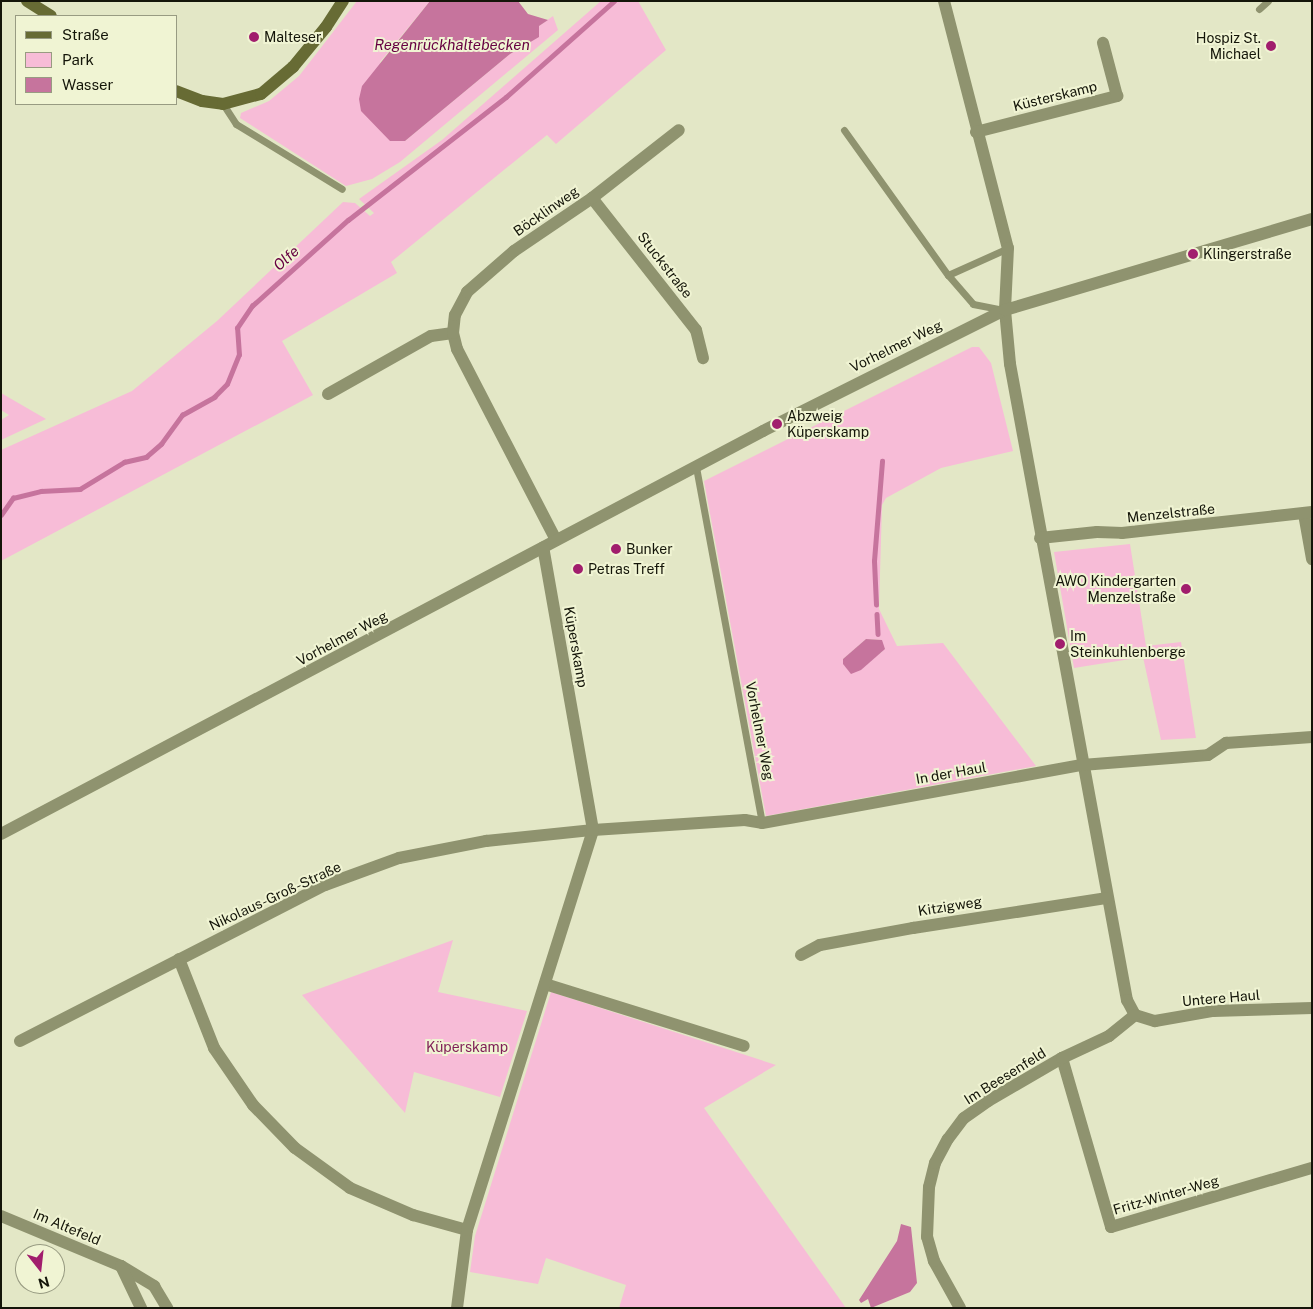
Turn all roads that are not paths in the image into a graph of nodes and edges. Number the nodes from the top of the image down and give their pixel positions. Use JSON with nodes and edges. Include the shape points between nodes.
{"nodes":[{"id":1,"x":27,"y":1,"type":"edge"},
{"id":2,"x":342,"y":1,"type":"edge"},
{"id":3,"x":944,"y":1,"type":"edge"},
{"id":4,"x":1268,"y":1,"type":"edge"},
{"id":5,"x":1259,"y":9,"type":"dead end"},
{"id":6,"x":50,"y":15,"type":"edge"},
{"id":7,"x":1103,"y":43,"type":"dead end"},
{"id":8,"x":178,"y":92,"type":"edge"},
{"id":9,"x":223,"y":104,"type":"junction"},
{"id":10,"x":679,"y":130,"type":"dead end"},
{"id":11,"x":844,"y":130,"type":"dead end"},
{"id":12,"x":976,"y":132,"type":"junction"},
{"id":13,"x":342,"y":189,"type":"dead end"},
{"id":14,"x":592,"y":198,"type":"junction"},
{"id":15,"x":1312,"y":219,"type":"edge"},
{"id":16,"x":1008,"y":248,"type":"junction"},
{"id":17,"x":948,"y":275,"type":"junction"},
{"id":18,"x":1005,"y":310,"type":"junction"},
{"id":19,"x":453,"y":332,"type":"junction"},
{"id":20,"x":703,"y":358,"type":"dead end"},
{"id":21,"x":328,"y":394,"type":"dead end"},
{"id":22,"x":696,"y":467,"type":"junction"},
{"id":23,"x":1308,"y":513,"type":"edge"},
{"id":24,"x":1040,"y":538,"type":"junction"},
{"id":25,"x":556,"y":540,"type":"junction"},
{"id":26,"x":542,"y":548,"type":"junction"},
{"id":27,"x":1312,"y":559,"type":"edge"},
{"id":28,"x":1312,"y":737,"type":"edge"},
{"id":29,"x":1082,"y":765,"type":"junction"},
{"id":30,"x":762,"y":823,"type":"junction"},
{"id":31,"x":593,"y":830,"type":"junction"},
{"id":32,"x":1,"y":834,"type":"edge"},
{"id":33,"x":1106,"y":898,"type":"junction"},
{"id":34,"x":801,"y":955,"type":"dead end"},
{"id":35,"x":178,"y":959,"type":"junction"},
{"id":36,"x":545,"y":984,"type":"junction"},
{"id":37,"x":1312,"y":1008,"type":"edge"},
{"id":38,"x":1135,"y":1015,"type":"junction"},
{"id":39,"x":20,"y":1041,"type":"dead end"},
{"id":40,"x":744,"y":1046,"type":"dead end"},
{"id":41,"x":1062,"y":1058,"type":"junction"},
{"id":42,"x":1312,"y":1168,"type":"edge"},
{"id":43,"x":1,"y":1216,"type":"edge"},
{"id":44,"x":467,"y":1230,"type":"junction"},
{"id":45,"x":121,"y":1266,"type":"junction"},
{"id":46,"x":141,"y":1308,"type":"edge"},
{"id":47,"x":167,"y":1308,"type":"edge"},
{"id":48,"x":457,"y":1308,"type":"edge"},
{"id":49,"x":960,"y":1308,"type":"edge"}],
"edges":[{"from":1,"to":6,"type":"street"},
{"from":2,"to":9,"type":"street","via":[[326,27],[293,67],[261,94]]},
{"from":3,"to":12,"type":"street"},
{"from":4,"to":5,"type":"lane"},
{"from":7,"to":12,"type":"street","name":"Küsterskamp","via":[[1117,96]]},
{"from":8,"to":9,"type":"street","via":[[202,101]]},
{"from":9,"to":13,"type":"lane","via":[[236,124]]},
{"from":10,"to":14,"type":"street","name":"Böcklinweg"},
{"from":11,"to":17,"type":"lane","name":"Vorhelmer Weg"},
{"from":12,"to":16,"type":"street"},
{"from":14,"to":19,"type":"street","name":"Böcklinweg","via":[[514,252],[467,292],[454,315]]},
{"from":14,"to":20,"type":"street","name":"Stuckstraße","via":[[696,330]]},
{"from":15,"to":18,"type":"street","name":"Vorhelmer Weg"},
{"from":16,"to":17,"type":"lane"},
{"from":16,"to":18,"type":"street"},
{"from":17,"to":18,"type":"lane","name":"Vorhelmer Weg","via":[[974,304]]},
{"from":18,"to":22,"type":"street","name":"Vorhelmer Weg","via":[[909,355]]},
{"from":18,"to":24,"type":"street","via":[[1010,364]]},
{"from":19,"to":21,"type":"street","via":[[431,336]]},
{"from":19,"to":25,"type":"street","name":"Böcklinweg","via":[[457,350],[472,382]]},
{"from":22,"to":25,"type":"street","name":"Vorhelmer Weg"},
{"from":22,"to":30,"type":"lane","name":"Vorhelmer Weg"},
{"from":23,"to":24,"type":"street","name":"Menzelstraße","via":[[1122,533],[1097,532]]},
{"from":23,"to":27,"type":"street","name":"Menzelstraße"},
{"from":24,"to":29,"type":"street"},
{"from":25,"to":26,"type":"street","name":"Vorhelmer Weg"},
{"from":26,"to":31,"type":"street","name":"Küperskamp"},
{"from":26,"to":32,"type":"street","name":"Vorhelmer Weg"},
{"from":28,"to":29,"type":"street","name":"In der Haul","via":[[1226,743],[1208,755]]},
{"from":29,"to":30,"type":"street","name":"In der Haul"},
{"from":29,"to":33,"type":"street"},
{"from":30,"to":31,"type":"street","name":"In der Haul","via":[[745,820]]},
{"from":31,"to":35,"type":"street","name":"Nikolaus-Groß-Straße","via":[[486,841],[399,858],[325,885]]},
{"from":31,"to":36,"type":"street","name":"Küperskamp"},
{"from":33,"to":34,"type":"street","name":"Kitzigweg","via":[[820,945]]},
{"from":33,"to":38,"type":"street","via":[[1127,1000]]},
{"from":35,"to":39,"type":"street","name":"Nikolaus-Groß-Straße"},
{"from":35,"to":44,"type":"street","via":[[214,1048],[253,1105],[295,1148],[350,1188],[413,1215]]},
{"from":36,"to":40,"type":"street"},
{"from":36,"to":44,"type":"street","name":"Küperskamp"},
{"from":37,"to":38,"type":"street","name":"Untere Haul","via":[[1213,1012],[1155,1021]]},
{"from":38,"to":41,"type":"street","name":"Im Beesenfeld","via":[[1109,1036]]},
{"from":41,"to":42,"type":"street","name":"Fritz-Winter-Weg","via":[[1111,1227]]},
{"from":41,"to":49,"type":"street","name":"Im Beesenfeld","via":[[964,1118],[935,1163],[927,1203],[927,1237],[934,1261]]},
{"from":43,"to":45,"type":"street","name":"Im Altefeld"},
{"from":44,"to":48,"type":"street","name":"Küperskamp"},
{"from":45,"to":46,"type":"street"},
{"from":45,"to":47,"type":"street","name":"Im Altefeld","via":[[154,1286]]}]}
